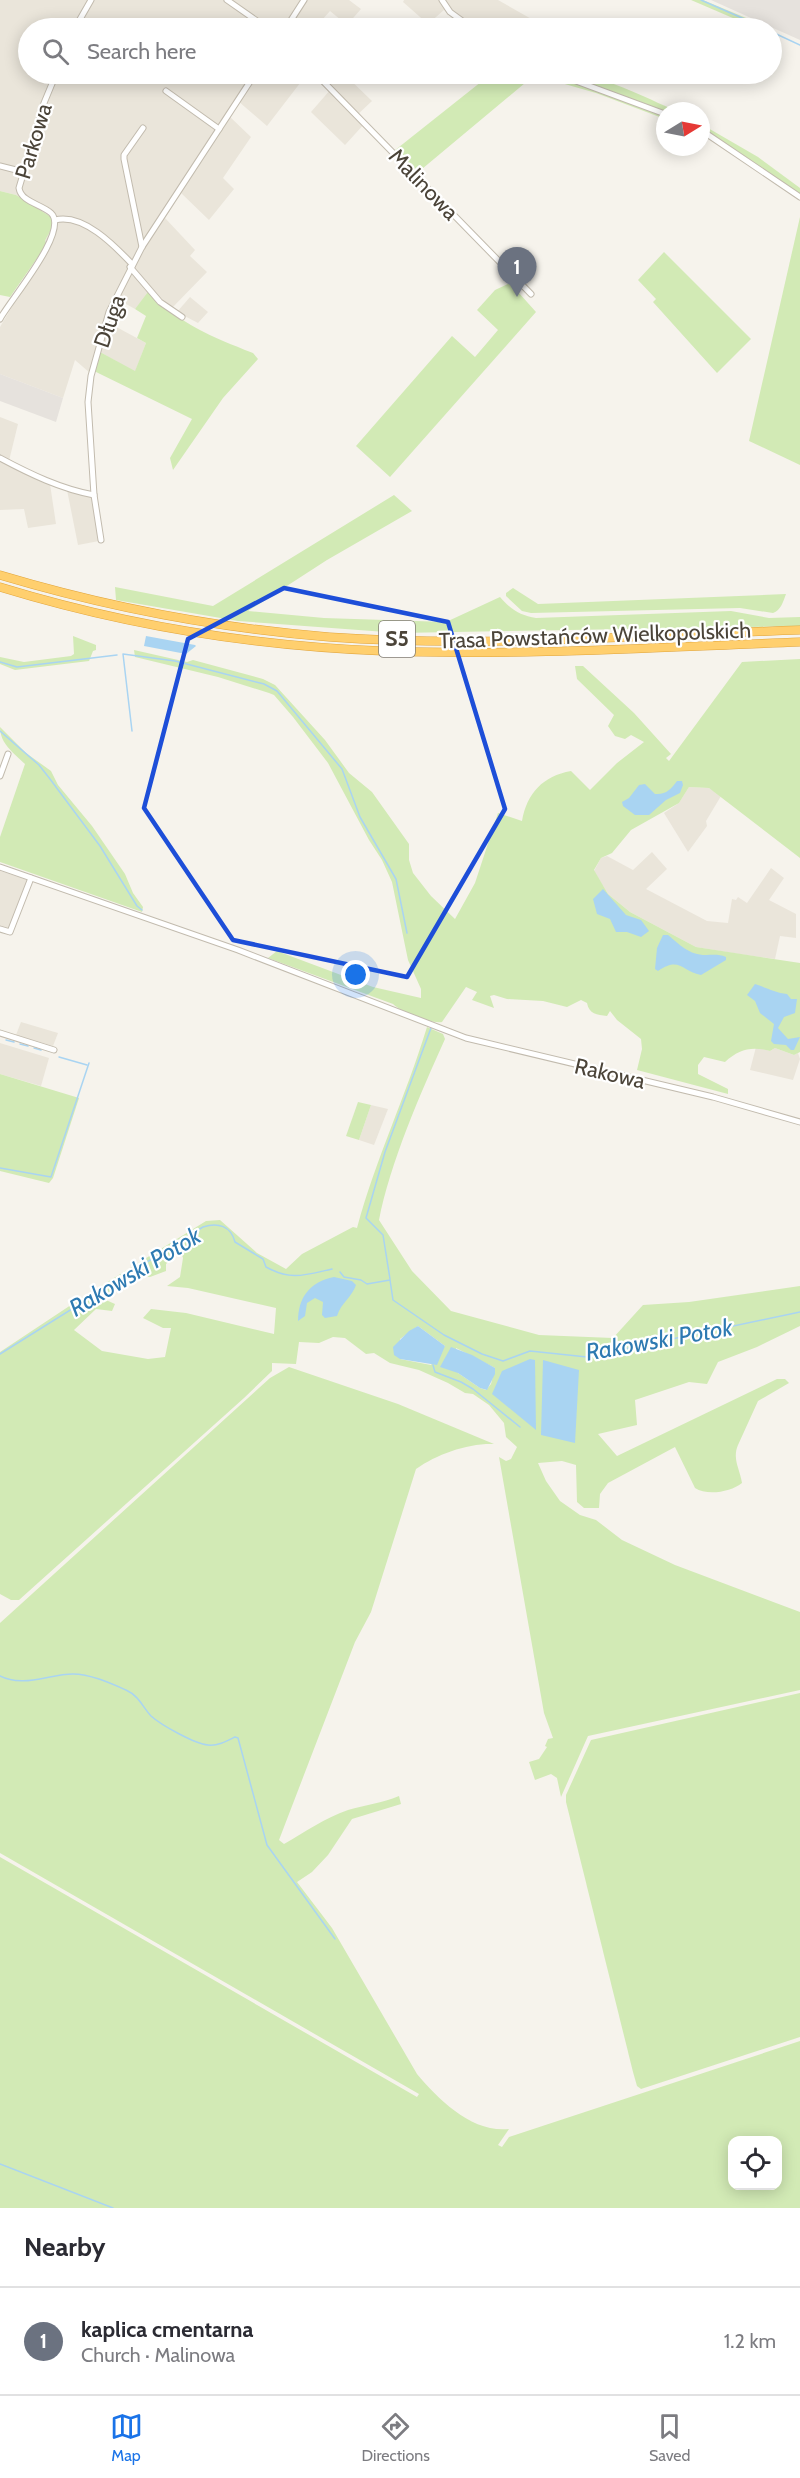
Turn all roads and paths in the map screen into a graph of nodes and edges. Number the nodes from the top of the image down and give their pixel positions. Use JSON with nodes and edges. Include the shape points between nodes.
{"nodes":[{"id":1,"x":92,"y":0,"type":"edge"},
{"id":2,"x":227,"y":0,"type":"edge"},
{"id":3,"x":304,"y":0,"type":"edge"},
{"id":4,"x":442,"y":0,"type":"edge"},
{"id":5,"x":81,"y":18,"type":"edge"},
{"id":6,"x":253,"y":18,"type":"edge"},
{"id":7,"x":292,"y":18,"type":"edge"},
{"id":8,"x":458,"y":18,"type":"edge"},
{"id":9,"x":52,"y":84,"type":"edge"},
{"id":10,"x":248,"y":84,"type":"edge"},
{"id":11,"x":326,"y":84,"type":"edge"},
{"id":12,"x":584,"y":84,"type":"edge"},
{"id":13,"x":166,"y":91,"type":"dead end"},
{"id":14,"x":656,"y":111,"type":"edge"},
{"id":15,"x":143,"y":128,"type":"dead end"},
{"id":16,"x":219,"y":129,"type":"junction"},
{"id":17,"x":710,"y":136,"type":"edge"},
{"id":18,"x":0,"y":166,"type":"edge"},
{"id":19,"x":24,"y":172,"type":"junction"},
{"id":20,"x":797,"y":195,"type":"edge"},
{"id":21,"x":55,"y":220,"type":"junction"},
{"id":22,"x":142,"y":247,"type":"junction"},
{"id":23,"x":131,"y":265,"type":"junction"},
{"id":24,"x":531,"y":294,"type":"dead end"},
{"id":25,"x":182,"y":317,"type":"dead end"},
{"id":26,"x":0,"y":319,"type":"edge"},
{"id":27,"x":0,"y":458,"type":"edge"},
{"id":28,"x":94,"y":495,"type":"junction"},
{"id":29,"x":101,"y":540,"type":"dead end"},
{"id":30,"x":0,"y":575,"type":"edge"},
{"id":31,"x":0,"y":587,"type":"edge"},
{"id":32,"x":800,"y":630,"type":"edge"},
{"id":33,"x":800,"y":642,"type":"edge"},
{"id":34,"x":8,"y":754,"type":"dead end"},
{"id":35,"x":0,"y":776,"type":"edge"},
{"id":36,"x":0,"y":867,"type":"edge"},
{"id":37,"x":31,"y":878,"type":"junction"},
{"id":38,"x":0,"y":929,"type":"edge"},
{"id":39,"x":0,"y":1033,"type":"edge"},
{"id":40,"x":54,"y":1050,"type":"dead end"},
{"id":41,"x":800,"y":1122,"type":"edge"}],
"edges":[{"from":1,"to":5,"type":"street"},
{"from":2,"to":6,"type":"street"},
{"from":3,"to":7,"type":"street"},
{"from":4,"to":8,"type":"street"},
{"from":9,"to":19,"type":"street","name":"Parkowa"},
{"from":10,"to":16,"type":"street","name":"Długa"},
{"from":11,"to":24,"type":"street","name":"Malinowa"},
{"from":12,"to":14,"type":"street"},
{"from":13,"to":16,"type":"street"},
{"from":15,"to":22,"type":"street","via":[[124,155]]},
{"from":16,"to":22,"type":"street","name":"Długa"},
{"from":17,"to":20,"type":"street"},
{"from":18,"to":19,"type":"street"},
{"from":19,"to":21,"type":"street","name":"Parkowa","via":[[20,193],[50,212]]},
{"from":21,"to":23,"type":"street","via":[[64,218],[101,234]]},
{"from":21,"to":26,"type":"street","via":[[48,248]]},
{"from":22,"to":23,"type":"street","name":"Długa"},
{"from":23,"to":25,"type":"street","via":[[160,302]]},
{"from":23,"to":28,"type":"street","name":"Długa","via":[[109,312],[89,388]]},
{"from":27,"to":28,"type":"street","via":[[42,479]]},
{"from":28,"to":29,"type":"street","name":"Długa"},
{"from":30,"to":32,"type":"highway","name":"Trasa Powstańców Wielkopolskich","number":"S5","via":[[142,612],[328,637],[511,639]]},
{"from":31,"to":33,"type":"highway","name":"Trasa Powstańców Wielkopolskich","number":"S5","via":[[140,623],[260,642],[328,648],[438,652]]},
{"from":34,"to":35,"type":"street"},
{"from":36,"to":37,"type":"street","name":"Rakowa"},
{"from":37,"to":38,"type":"street","via":[[10,932]]},
{"from":37,"to":41,"type":"street","name":"Rakowa","via":[[238,950],[479,1042]]},
{"from":39,"to":40,"type":"street"}]}
